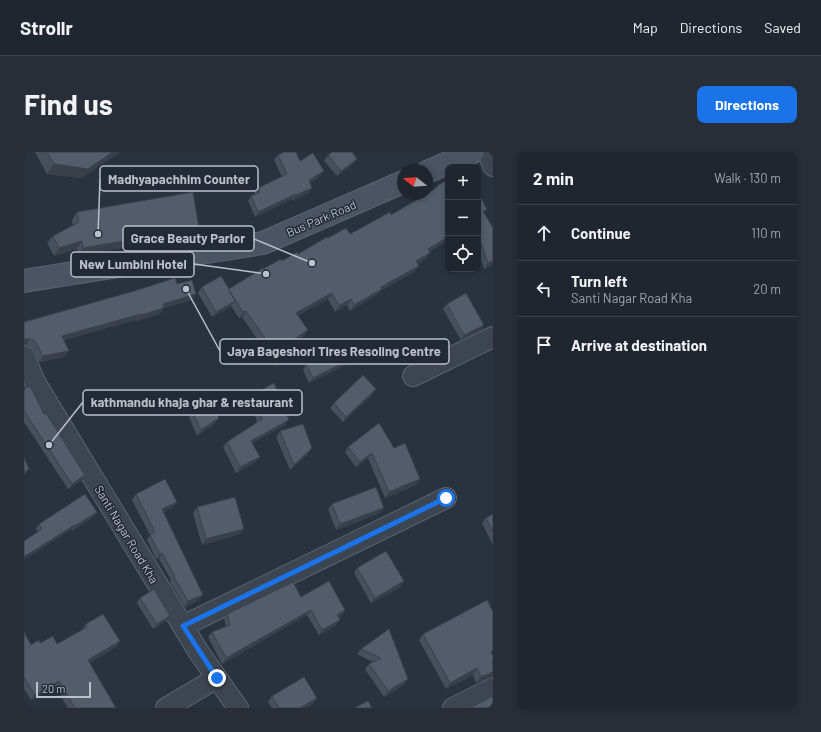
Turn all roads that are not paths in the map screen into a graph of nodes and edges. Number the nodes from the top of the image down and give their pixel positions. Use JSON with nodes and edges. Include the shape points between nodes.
{"nodes":[{"id":1,"x":473,"y":152,"type":"edge"},
{"id":2,"x":488,"y":152,"type":"edge"},
{"id":3,"x":493,"y":166,"type":"edge"},
{"id":4,"x":433,"y":169,"type":"edge"},
{"id":5,"x":397,"y":185,"type":"edge"},
{"id":6,"x":24,"y":281,"type":"edge"},
{"id":7,"x":493,"y":337,"type":"edge"},
{"id":8,"x":24,"y":356,"type":"edge"},
{"id":9,"x":412,"y":376,"type":"dead end"},
{"id":10,"x":446,"y":498,"type":"dead end"},
{"id":11,"x":183,"y":626,"type":"junction"},
{"id":12,"x":217,"y":678,"type":"junction"},
{"id":13,"x":493,"y":688,"type":"edge"},
{"id":14,"x":166,"y":708,"type":"edge"},
{"id":15,"x":238,"y":708,"type":"edge"},
{"id":16,"x":453,"y":708,"type":"edge"}],
"edges":[{"from":1,"to":4,"type":"main road"},
{"from":2,"to":3,"type":"street"},
{"from":5,"to":6,"type":"main road","name":"Bus Park Road","via":[[263,243]]},
{"from":7,"to":9,"type":"street"},
{"from":8,"to":11,"type":"street","name":"Santi Nagar Road Kha","via":[[35,382]]},
{"from":10,"to":11,"type":"street"},
{"from":11,"to":12,"type":"street","name":"Santi Nagar Road Kha"},
{"from":12,"to":14,"type":"street"},
{"from":12,"to":15,"type":"street","name":"Santi Nagar Road Kha"},
{"from":13,"to":16,"type":"street"}]}
